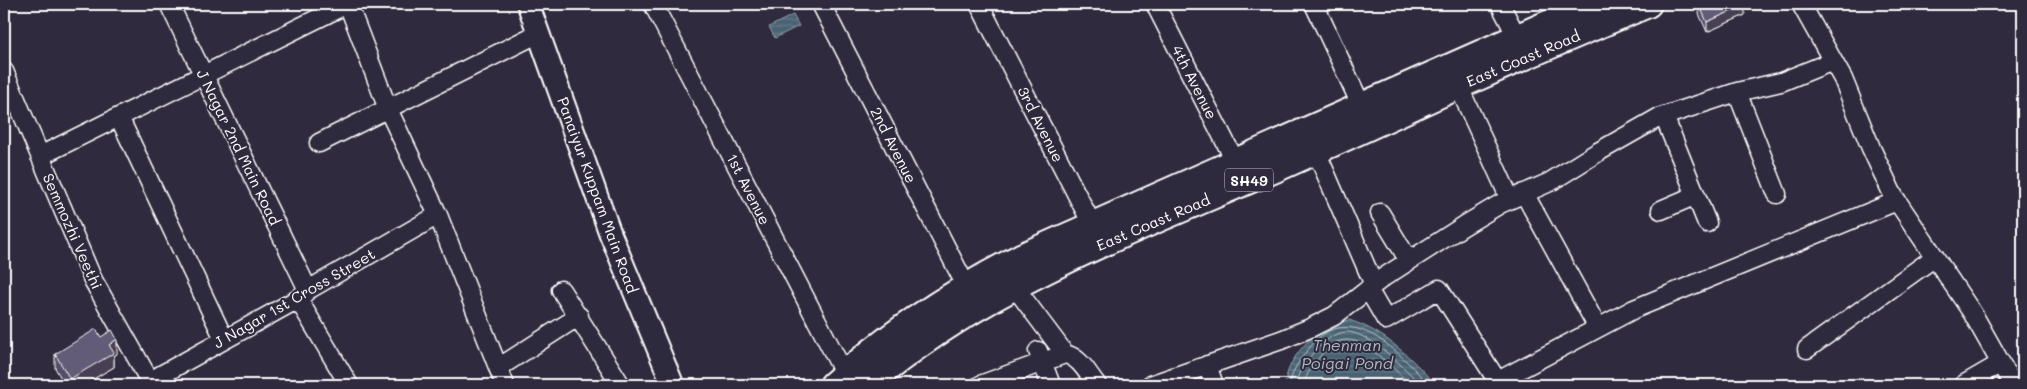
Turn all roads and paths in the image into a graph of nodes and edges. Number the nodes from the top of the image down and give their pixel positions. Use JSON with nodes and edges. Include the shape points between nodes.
{"nodes":[{"id":1,"x":169,"y":4,"type":"edge"},
{"id":2,"x":348,"y":4,"type":"edge"},
{"id":3,"x":528,"y":4,"type":"edge"},
{"id":4,"x":653,"y":4,"type":"edge"},
{"id":5,"x":821,"y":4,"type":"edge"},
{"id":6,"x":979,"y":4,"type":"edge"},
{"id":7,"x":1154,"y":4,"type":"edge"},
{"id":8,"x":1314,"y":4,"type":"edge"},
{"id":9,"x":1500,"y":4,"type":"edge"},
{"id":10,"x":1592,"y":4,"type":"edge"},
{"id":11,"x":1648,"y":4,"type":"edge"},
{"id":12,"x":1801,"y":4,"type":"edge"},
{"id":13,"x":539,"y":33,"type":"junction"},
{"id":14,"x":1517,"y":37,"type":"junction"},
{"id":15,"x":1833,"y":61,"type":"junction"},
{"id":16,"x":1486,"y":62,"type":"junction"},
{"id":17,"x":4,"y":71,"type":"edge"},
{"id":18,"x":204,"y":76,"type":"junction"},
{"id":19,"x":1458,"y":85,"type":"junction"},
{"id":20,"x":1737,"y":92,"type":"junction"},
{"id":21,"x":1362,"y":105,"type":"junction"},
{"id":22,"x":388,"y":109,"type":"junction"},
{"id":23,"x":1664,"y":116,"type":"junction"},
{"id":24,"x":120,"y":117,"type":"junction"},
{"id":25,"x":319,"y":143,"type":"dead end"},
{"id":26,"x":1316,"y":151,"type":"junction"},
{"id":27,"x":40,"y":156,"type":"junction"},
{"id":28,"x":1235,"y":161,"type":"junction"},
{"id":29,"x":1777,"y":194,"type":"dead end"},
{"id":30,"x":1696,"y":195,"type":"junction"},
{"id":31,"x":1517,"y":196,"type":"junction"},
{"id":32,"x":1897,"y":201,"type":"junction"},
{"id":33,"x":1661,"y":210,"type":"dead end"},
{"id":34,"x":1380,"y":213,"type":"dead end"},
{"id":35,"x":438,"y":215,"type":"junction"},
{"id":36,"x":1707,"y":223,"type":"dead end"},
{"id":37,"x":1097,"y":234,"type":"junction"},
{"id":38,"x":1935,"y":257,"type":"junction"},
{"id":39,"x":1409,"y":261,"type":"junction"},
{"id":40,"x":966,"y":286,"type":"junction"},
{"id":41,"x":1014,"y":286,"type":"junction"},
{"id":42,"x":1371,"y":287,"type":"junction"},
{"id":43,"x":561,"y":290,"type":"dead end"},
{"id":44,"x":303,"y":294,"type":"junction"},
{"id":45,"x":579,"y":316,"type":"junction"},
{"id":46,"x":1598,"y":328,"type":"junction"},
{"id":47,"x":224,"y":339,"type":"junction"},
{"id":48,"x":1807,"y":349,"type":"dead end"},
{"id":49,"x":1065,"y":354,"type":"junction"},
{"id":50,"x":1040,"y":357,"type":"junction"},
{"id":51,"x":2001,"y":363,"type":"junction"},
{"id":52,"x":1207,"y":365,"type":"junction"},
{"id":53,"x":498,"y":368,"type":"junction"},
{"id":54,"x":151,"y":383,"type":"edge"},
{"id":55,"x":667,"y":383,"type":"edge"},
{"id":56,"x":856,"y":383,"type":"edge"},
{"id":57,"x":1499,"y":383,"type":"edge"},
{"id":58,"x":349,"y":385,"type":"edge"},
{"id":59,"x":505,"y":385,"type":"edge"},
{"id":60,"x":621,"y":385,"type":"edge"},
{"id":61,"x":981,"y":385,"type":"edge"},
{"id":62,"x":1051,"y":385,"type":"edge"},
{"id":63,"x":1097,"y":385,"type":"edge"},
{"id":64,"x":1150,"y":385,"type":"edge"},
{"id":65,"x":1214,"y":385,"type":"edge"},
{"id":66,"x":1964,"y":385,"type":"edge"},
{"id":67,"x":2013,"y":385,"type":"edge"}],
"edges":[{"from":1,"to":18,"type":"street","name":"J Nagar 2nd Main Road"},
{"from":2,"to":18,"type":"street"},
{"from":2,"to":22,"type":"street"},
{"from":3,"to":13,"type":"street","name":"Panaiyur Kuppam Main Road"},
{"from":4,"to":56,"type":"street","name":"1st Avenue"},
{"from":5,"to":40,"type":"street","name":"2nd Avenue"},
{"from":6,"to":37,"type":"street","name":"3rd Avenue"},
{"from":7,"to":28,"type":"street","name":"4th Avenue"},
{"from":8,"to":21,"type":"street"},
{"from":9,"to":14,"type":"street"},
{"from":10,"to":14,"type":"main road","name":"East Coast Road","number":"SH49"},
{"from":11,"to":16,"type":"main road","name":"East Coast Road","number":"SH49"},
{"from":12,"to":15,"type":"street"},
{"from":13,"to":22,"type":"street"},
{"from":13,"to":55,"type":"street","name":"Panaiyur Kuppam Main Road"},
{"from":14,"to":16,"type":"main road","name":"East Coast Road","number":"SH49"},
{"from":15,"to":20,"type":"street","via":[[1782,82]]},
{"from":15,"to":32,"type":"street","via":[[1880,170]]},
{"from":16,"to":19,"type":"main road","name":"East Coast Road","number":"SH49"},
{"from":16,"to":21,"type":"main road","name":"East Coast Road","number":"SH49"},
{"from":17,"to":27,"type":"street","name":"Semmozhi Veethi"},
{"from":18,"to":24,"type":"street"},
{"from":18,"to":44,"type":"street","name":"J Nagar 2nd Main Road"},
{"from":19,"to":26,"type":"main road","name":"East Coast Road","number":"SH49"},
{"from":19,"to":31,"type":"street"},
{"from":20,"to":23,"type":"street"},
{"from":20,"to":29,"type":"street"},
{"from":21,"to":28,"type":"main road","name":"East Coast Road","number":"SH49"},
{"from":22,"to":25,"type":"street"},
{"from":22,"to":35,"type":"street"},
{"from":23,"to":30,"type":"street"},
{"from":23,"to":31,"type":"street","via":[[1605,147],[1550,182]]},
{"from":24,"to":27,"type":"street"},
{"from":24,"to":47,"type":"street"},
{"from":26,"to":37,"type":"main road","name":"East Coast Road","number":"SH49"},
{"from":26,"to":42,"type":"street"},
{"from":27,"to":54,"type":"street","name":"Semmozhi Veethi","via":[[93,280]]},
{"from":28,"to":37,"type":"main road","name":"East Coast Road","number":"SH49"},
{"from":30,"to":33,"type":"street"},
{"from":30,"to":36,"type":"street"},
{"from":31,"to":39,"type":"street"},
{"from":31,"to":46,"type":"street"},
{"from":32,"to":38,"type":"street"},
{"from":32,"to":46,"type":"street","via":[[1634,309]]},
{"from":34,"to":39,"type":"street"},
{"from":35,"to":44,"type":"street","name":"J Nagar 1st Cross Street"},
{"from":35,"to":53,"type":"street"},
{"from":37,"to":40,"type":"main road","name":"East Coast Road","number":"SH49","via":[[1021,257]]},
{"from":37,"to":41,"type":"main road","name":"East Coast Road","number":"SH49"},
{"from":38,"to":48,"type":"street"},
{"from":38,"to":51,"type":"street"},
{"from":39,"to":42,"type":"street"},
{"from":40,"to":56,"type":"main road","name":"East Coast Road","number":"SH49","via":[[900,330]]},
{"from":41,"to":49,"type":"street"},
{"from":41,"to":56,"type":"main road","name":"East Coast Road","number":"SH49"},
{"from":42,"to":52,"type":"street","via":[[1343,310],[1310,328]]},
{"from":42,"to":57,"type":"street","via":[[1386,320],[1439,289]]},
{"from":43,"to":45,"type":"street"},
{"from":44,"to":47,"type":"street","name":"J Nagar 1st Cross Street"},
{"from":44,"to":58,"type":"street","name":"J Nagar 2nd Main Road"},
{"from":45,"to":53,"type":"street"},
{"from":45,"to":60,"type":"street"},
{"from":46,"to":57,"type":"street"},
{"from":47,"to":54,"type":"street","name":"J Nagar 1st Cross Street"},
{"from":49,"to":50,"type":"street"},
{"from":49,"to":63,"type":"street","via":[[1080,363]]},
{"from":50,"to":61,"type":"street"},
{"from":50,"to":62,"type":"street"},
{"from":51,"to":66,"type":"street"},
{"from":51,"to":67,"type":"street"},
{"from":52,"to":64,"type":"street"},
{"from":52,"to":65,"type":"street"},
{"from":53,"to":59,"type":"street"}]}
